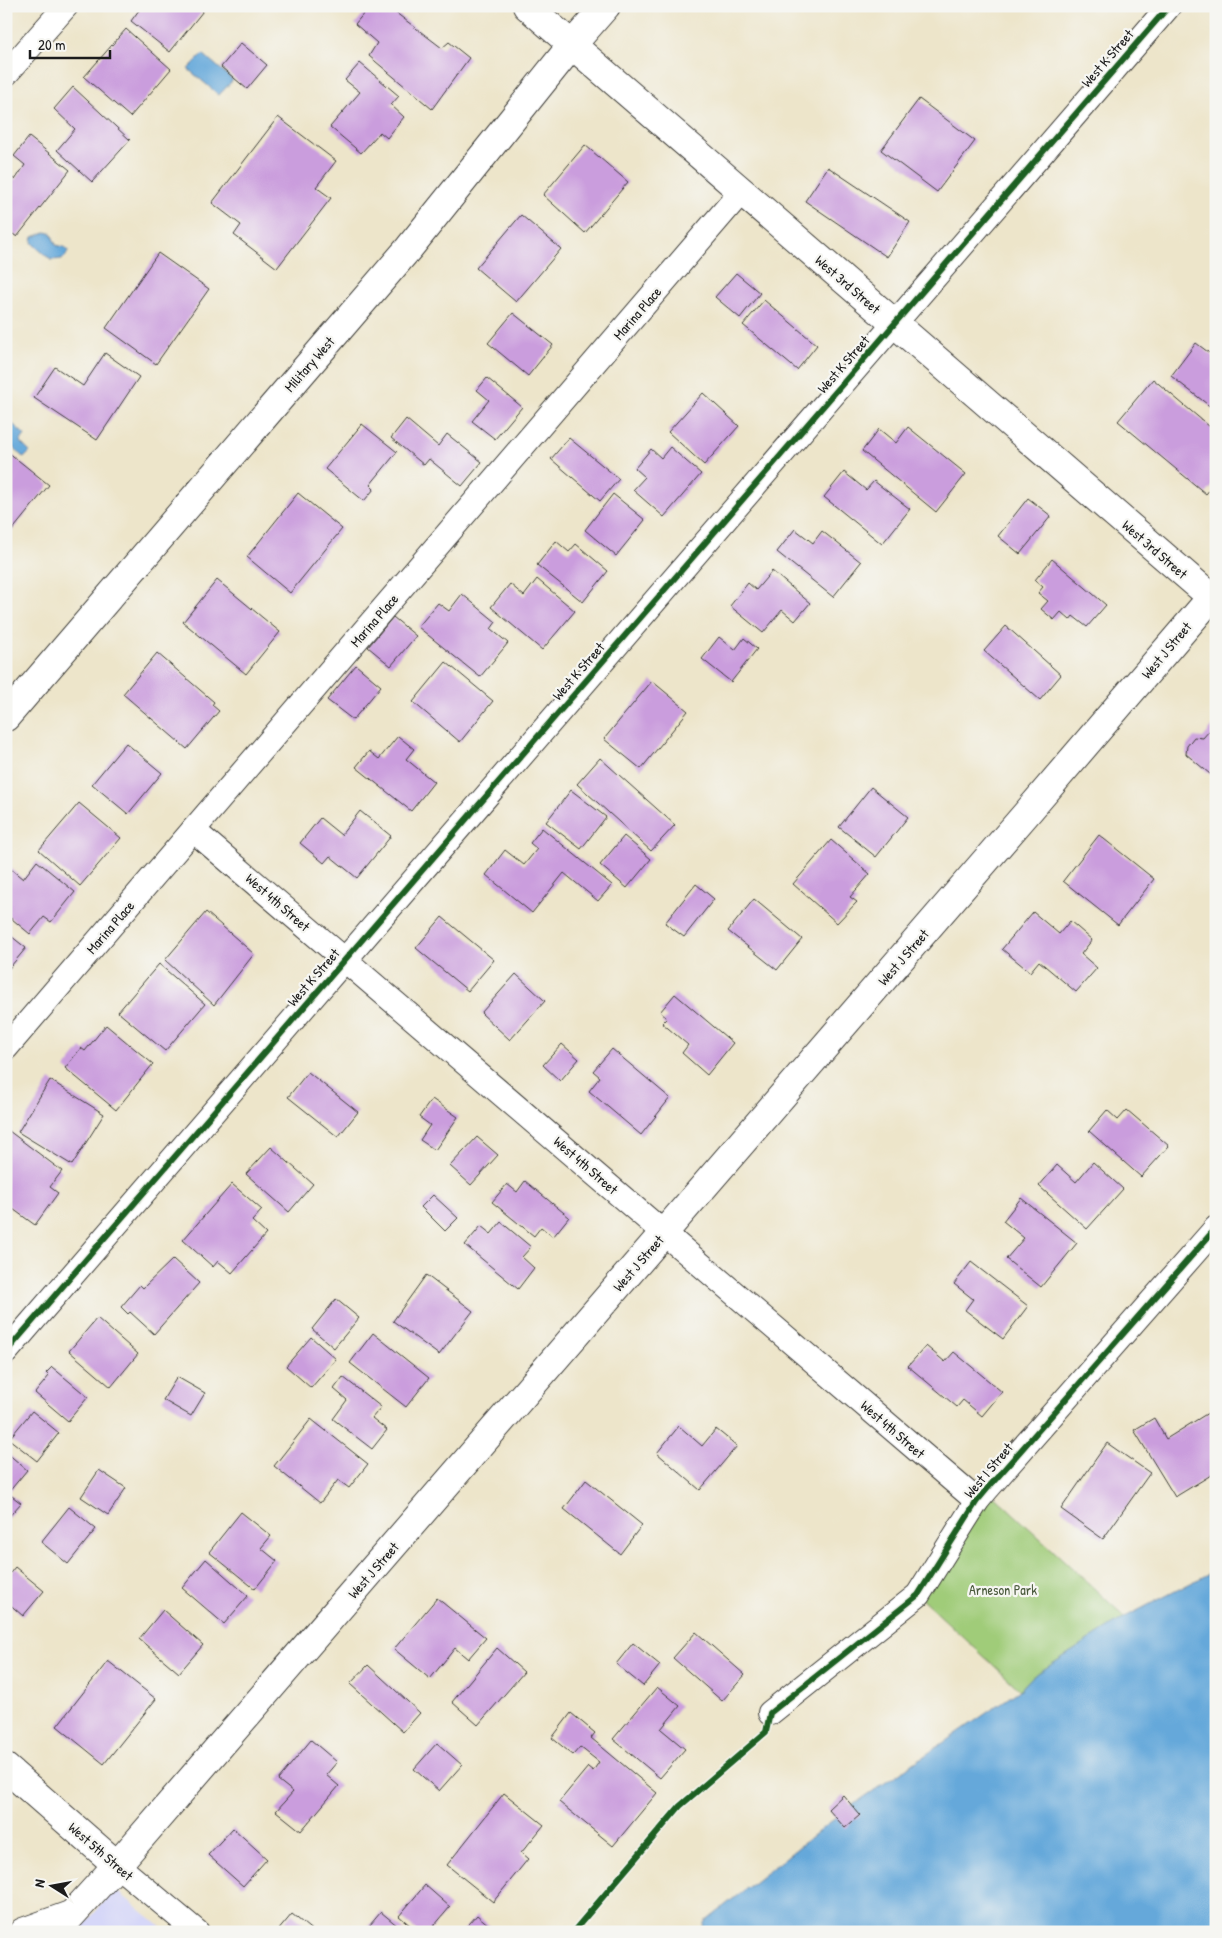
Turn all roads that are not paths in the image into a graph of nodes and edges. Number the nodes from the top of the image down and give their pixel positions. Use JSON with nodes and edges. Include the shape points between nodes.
{"nodes":[{"id":1,"x":66,"y":6,"type":"edge"},
{"id":2,"x":527,"y":6,"type":"edge"},
{"id":3,"x":606,"y":6,"type":"edge"},
{"id":4,"x":1169,"y":6,"type":"edge"},
{"id":5,"x":572,"y":45,"type":"junction"},
{"id":6,"x":6,"y":74,"type":"edge"},
{"id":7,"x":741,"y":192,"type":"junction"},
{"id":8,"x":894,"y":324,"type":"junction"},
{"id":9,"x":1214,"y":597,"type":"edge"},
{"id":10,"x":6,"y":717,"type":"edge"},
{"id":11,"x":193,"y":830,"type":"junction"},
{"id":12,"x":345,"y":959,"type":"junction"},
{"id":13,"x":6,"y":1048,"type":"edge"},
{"id":14,"x":1216,"y":1228,"type":"edge"},
{"id":15,"x":664,"y":1232,"type":"junction"},
{"id":16,"x":6,"y":1352,"type":"edge"},
{"id":17,"x":978,"y":1501,"type":"junction"},
{"id":18,"x":770,"y":1712,"type":"dead end"},
{"id":19,"x":6,"y":1768,"type":"edge"},
{"id":20,"x":117,"y":1865,"type":"junction"},
{"id":21,"x":63,"y":1923,"type":"edge"},
{"id":22,"x":23,"y":1932,"type":"edge"},
{"id":23,"x":197,"y":1932,"type":"edge"}],
"edges":[{"from":1,"to":6,"type":"street"},
{"from":2,"to":5,"type":"street","name":"West 3rd Street"},
{"from":3,"to":5,"type":"street","name":"Military West"},
{"from":4,"to":8,"type":"street","name":"West K Street"},
{"from":5,"to":7,"type":"street","name":"West 3rd Street"},
{"from":5,"to":10,"type":"street","name":"Military West","via":[[409,248]]},
{"from":7,"to":8,"type":"street","name":"West 3rd Street"},
{"from":7,"to":11,"type":"street","name":"Marina Place"},
{"from":8,"to":9,"type":"street","name":"West 3rd Street"},
{"from":8,"to":12,"type":"street","name":"West K Street"},
{"from":9,"to":15,"type":"street","name":"West J Street"},
{"from":11,"to":12,"type":"street","name":"West 4th Street"},
{"from":11,"to":13,"type":"street","name":"Marina Place"},
{"from":12,"to":15,"type":"street","name":"West 4th Street"},
{"from":12,"to":16,"type":"street","name":"West K Street"},
{"from":14,"to":17,"type":"street","name":"West I Street"},
{"from":15,"to":17,"type":"street","name":"West 4th Street"},
{"from":15,"to":20,"type":"street","name":"West J Street"},
{"from":17,"to":18,"type":"street","name":"West I Street","via":[[918,1596]]},
{"from":19,"to":20,"type":"street","name":"West 5th Street"},
{"from":20,"to":21,"type":"street","name":"West J Street"},
{"from":20,"to":23,"type":"street","name":"West 5th Street"},
{"from":21,"to":22,"type":"street"}]}
